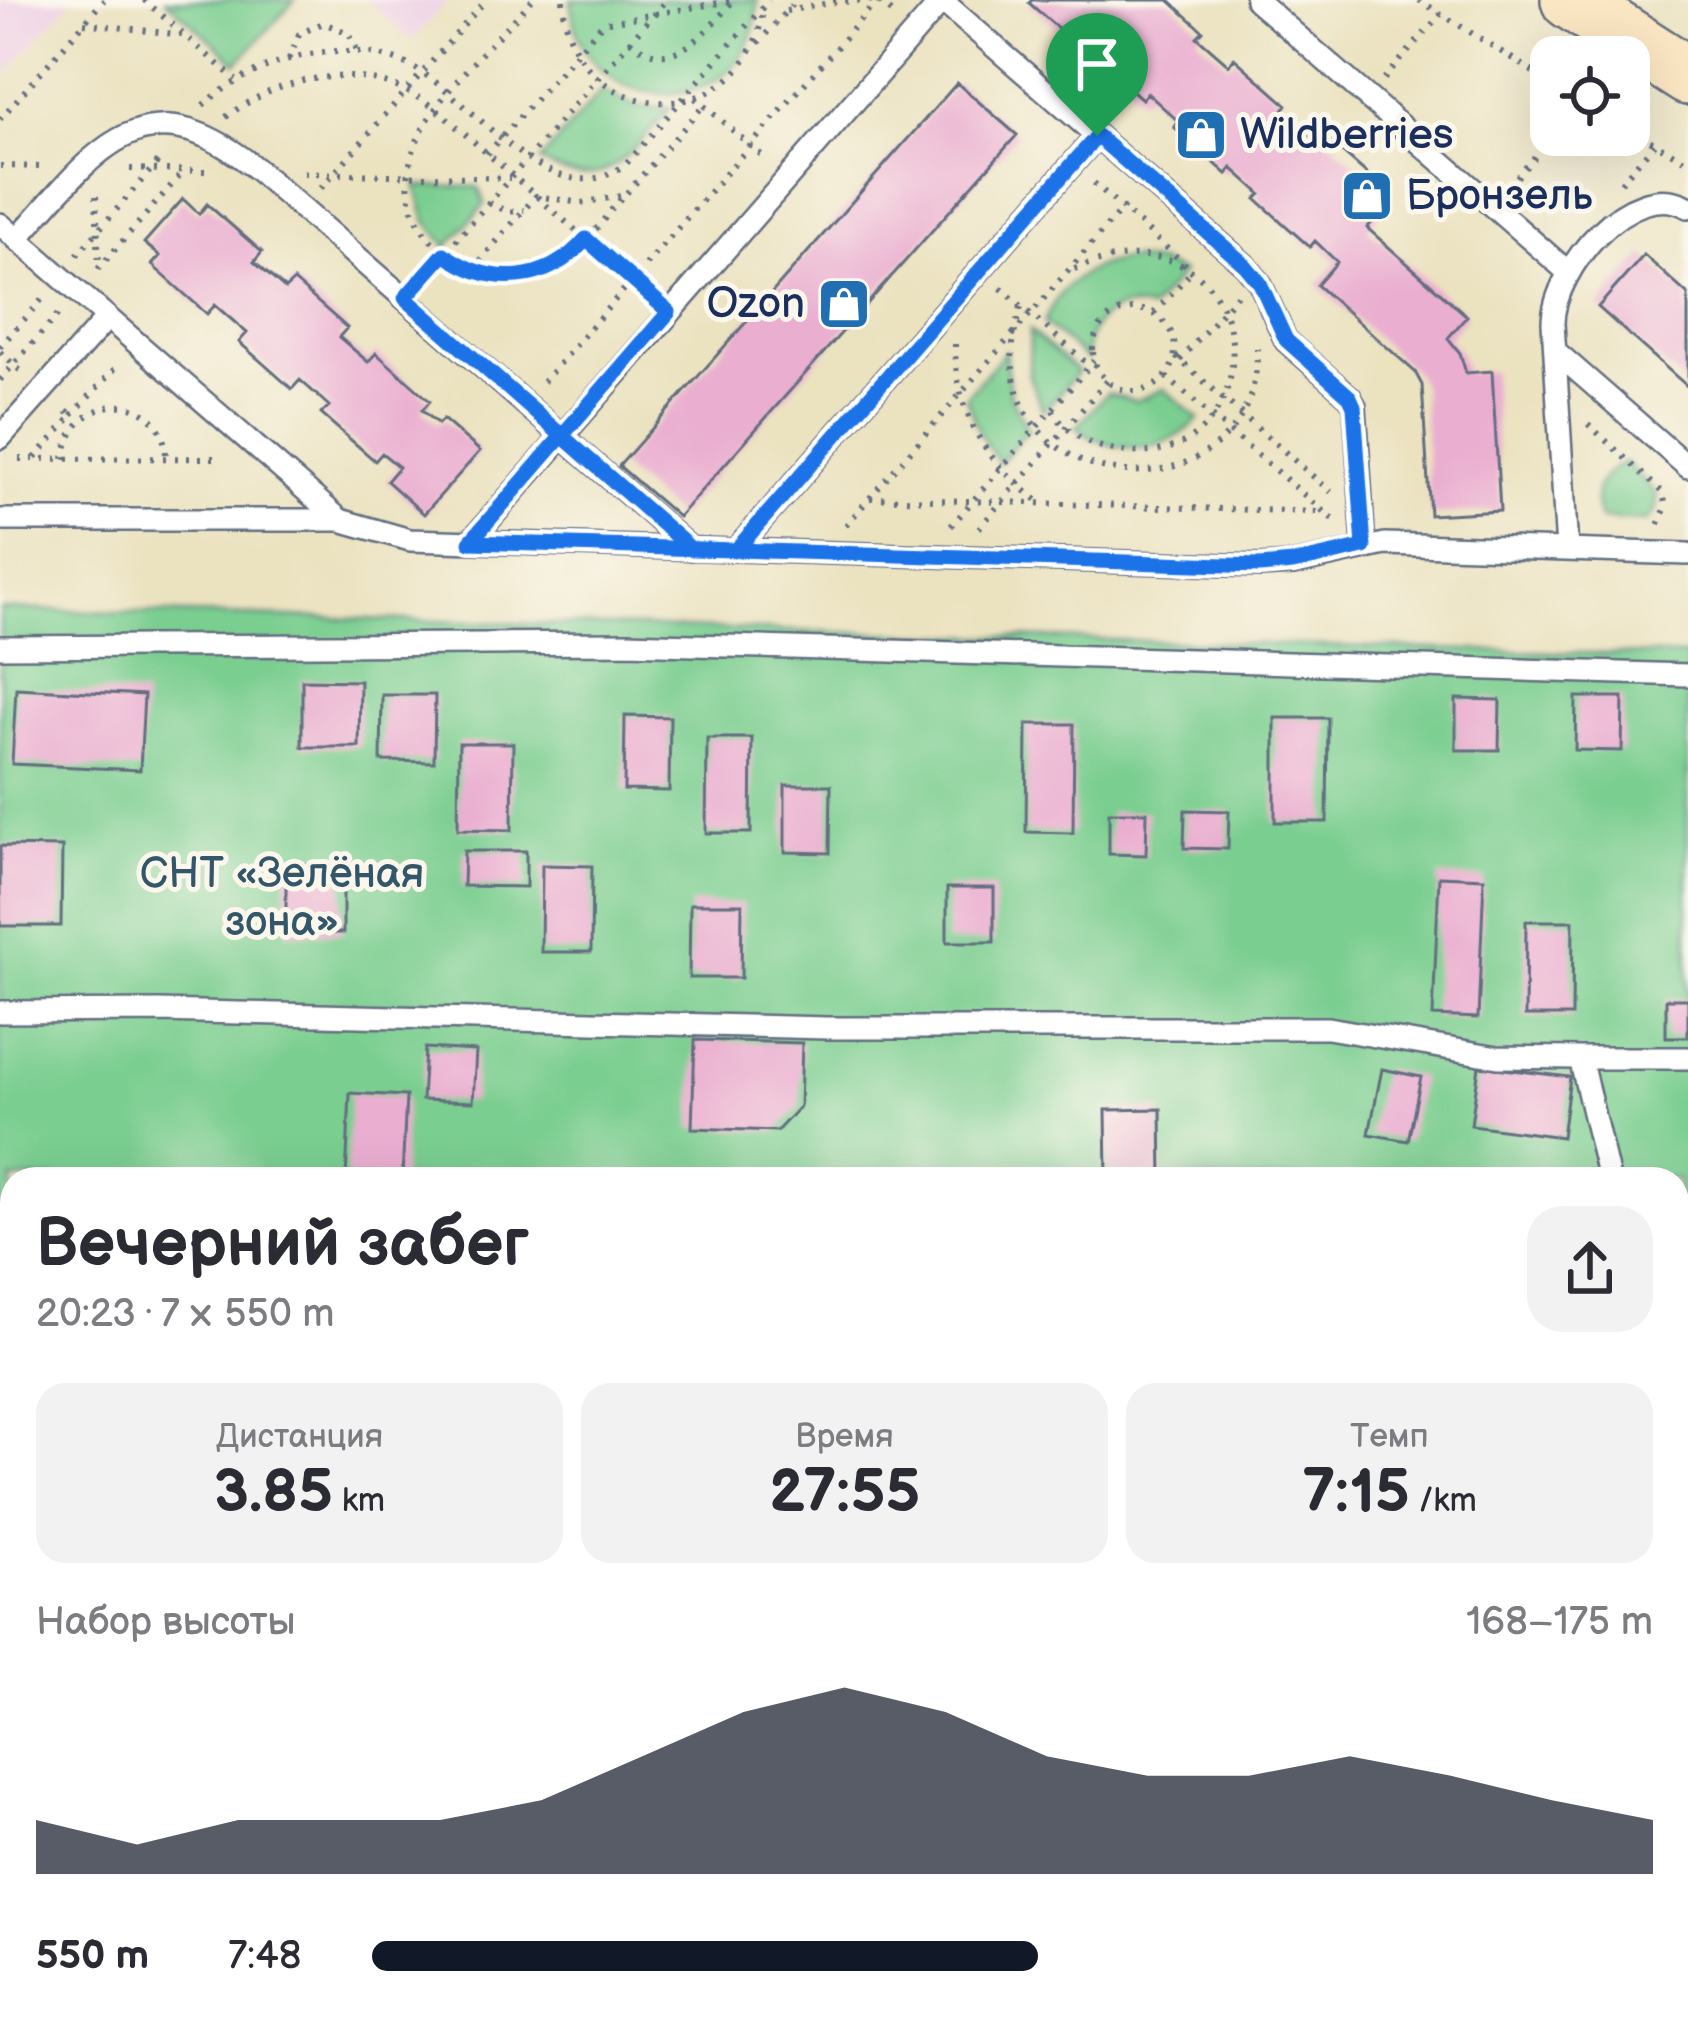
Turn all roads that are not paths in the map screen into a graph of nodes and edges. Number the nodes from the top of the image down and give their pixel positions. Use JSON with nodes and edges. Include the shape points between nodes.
{"nodes":[{"id":1,"x":942,"y":0,"type":"edge"},
{"id":2,"x":1256,"y":0,"type":"edge"},
{"id":3,"x":1570,"y":0,"type":"edge"},
{"id":4,"x":1688,"y":76,"type":"edge"},
{"id":5,"x":1097,"y":136,"type":"junction"},
{"id":6,"x":1688,"y":207,"type":"edge"},
{"id":7,"x":9,"y":232,"type":"edge"},
{"id":8,"x":1568,"y":272,"type":"junction"},
{"id":9,"x":107,"y":318,"type":"junction"},
{"id":10,"x":1555,"y":351,"type":"junction"},
{"id":11,"x":562,"y":435,"type":"junction"},
{"id":12,"x":0,"y":438,"type":"edge"},
{"id":13,"x":1688,"y":467,"type":"edge"},
{"id":14,"x":0,"y":520,"type":"edge"},
{"id":15,"x":340,"y":520,"type":"junction"},
{"id":16,"x":1364,"y":535,"type":"junction"},
{"id":17,"x":470,"y":542,"type":"junction"},
{"id":18,"x":691,"y":549,"type":"junction"},
{"id":19,"x":736,"y":550,"type":"junction"},
{"id":20,"x":1567,"y":550,"type":"junction"},
{"id":21,"x":1688,"y":554,"type":"edge"},
{"id":22,"x":0,"y":647,"type":"edge"},
{"id":23,"x":1688,"y":675,"type":"edge"},
{"id":24,"x":0,"y":1012,"type":"edge"},
{"id":25,"x":1580,"y":1058,"type":"junction"},
{"id":26,"x":1688,"y":1058,"type":"edge"},
{"id":27,"x":1606,"y":1167,"type":"edge"}],
"edges":[{"from":1,"to":5,"type":"lane"},
{"from":1,"to":11,"type":"lane"},
{"from":2,"to":8,"type":"lane"},
{"from":3,"to":4,"type":"main road"},
{"from":5,"to":16,"type":"lane","via":[[1245,265],[1286,340],[1350,397]]},
{"from":5,"to":19,"type":"lane"},
{"from":6,"to":8,"type":"lane","via":[[1663,200],[1631,206]]},
{"from":7,"to":9,"type":"lane"},
{"from":7,"to":11,"type":"lane","via":[[107,143],[141,130],[195,132],[236,152]]},
{"from":8,"to":10,"type":"lane","via":[[1553,307]]},
{"from":9,"to":12,"type":"lane"},
{"from":9,"to":15,"type":"lane"},
{"from":10,"to":13,"type":"lane"},
{"from":10,"to":20,"type":"lane"},
{"from":11,"to":17,"type":"lane"},
{"from":11,"to":18,"type":"lane"},
{"from":14,"to":15,"type":"lane"},
{"from":15,"to":17,"type":"lane","via":[[410,540]]},
{"from":16,"to":19,"type":"lane","via":[[1293,563],[1260,566]]},
{"from":16,"to":20,"type":"lane"},
{"from":17,"to":18,"type":"lane"},
{"from":18,"to":19,"type":"lane"},
{"from":20,"to":21,"type":"lane"},
{"from":22,"to":23,"type":"lane","via":[[627,643]]},
{"from":24,"to":25,"type":"lane","via":[[827,1028],[1328,1028],[1498,1057]]},
{"from":25,"to":26,"type":"lane"},
{"from":25,"to":27,"type":"lane"}]}
